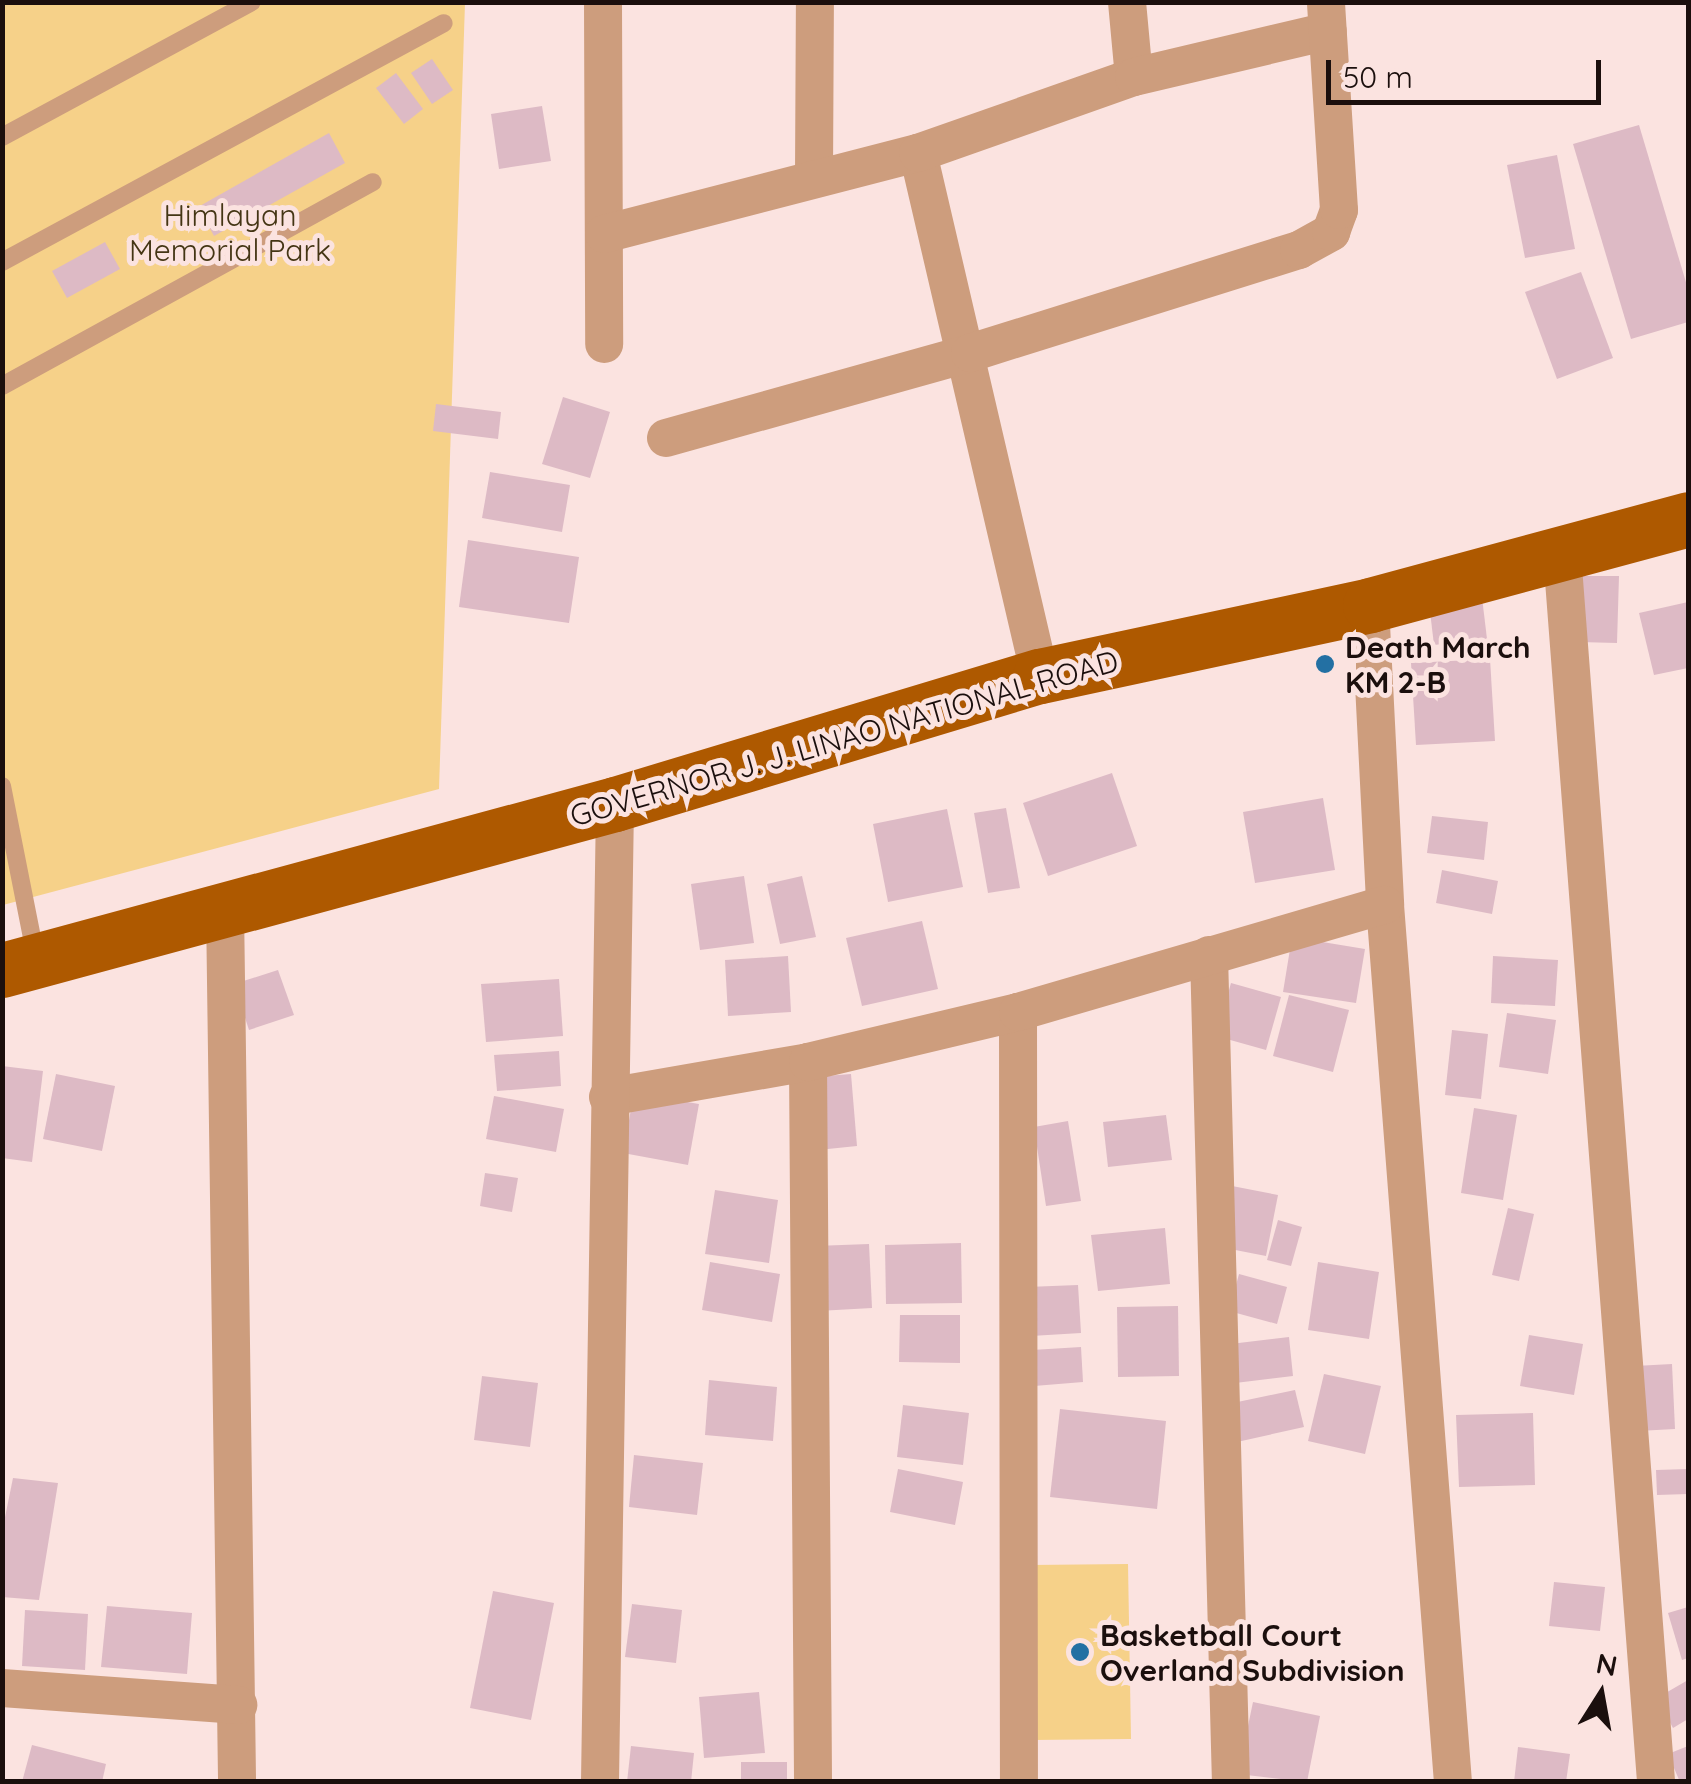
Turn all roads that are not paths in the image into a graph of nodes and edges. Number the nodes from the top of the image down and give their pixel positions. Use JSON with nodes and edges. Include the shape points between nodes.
{"nodes":[{"id":1,"x":252,"y":2,"type":"edge"},
{"id":2,"x":602,"y":2,"type":"edge"},
{"id":3,"x":815,"y":2,"type":"edge"},
{"id":4,"x":1127,"y":2,"type":"edge"},
{"id":5,"x":1327,"y":17,"type":"edge"},
{"id":6,"x":444,"y":23,"type":"dead end"},
{"id":7,"x":1134,"y":77,"type":"junction"},
{"id":8,"x":2,"y":137,"type":"edge"},
{"id":9,"x":918,"y":153,"type":"junction"},
{"id":10,"x":814,"y":176,"type":"junction"},
{"id":11,"x":373,"y":182,"type":"dead end"},
{"id":12,"x":604,"y":234,"type":"junction"},
{"id":13,"x":2,"y":262,"type":"edge"},
{"id":14,"x":604,"y":344,"type":"dead end"},
{"id":15,"x":970,"y":353,"type":"junction"},
{"id":16,"x":2,"y":386,"type":"edge"},
{"id":17,"x":666,"y":438,"type":"dead end"},
{"id":18,"x":1688,"y":519,"type":"edge"},
{"id":19,"x":1562,"y":554,"type":"junction"},
{"id":20,"x":1370,"y":605,"type":"junction"},
{"id":21,"x":1040,"y":676,"type":"junction"},
{"id":22,"x":2,"y":786,"type":"edge"},
{"id":23,"x":615,"y":804,"type":"junction"},
{"id":24,"x":1384,"y":906,"type":"junction"},
{"id":25,"x":226,"y":908,"type":"junction"},
{"id":26,"x":1210,"y":956,"type":"junction"},
{"id":27,"x":20,"y":966,"type":"edge"},
{"id":28,"x":1018,"y":1012,"type":"junction"},
{"id":29,"x":808,"y":1062,"type":"junction"},
{"id":30,"x":608,"y":1097,"type":"junction"},
{"id":31,"x":2,"y":1688,"type":"edge"},
{"id":32,"x":238,"y":1704,"type":"junction"},
{"id":33,"x":237,"y":1782,"type":"edge"},
{"id":34,"x":600,"y":1782,"type":"edge"},
{"id":35,"x":814,"y":1782,"type":"edge"},
{"id":36,"x":1019,"y":1782,"type":"edge"},
{"id":37,"x":1231,"y":1782,"type":"edge"},
{"id":38,"x":1453,"y":1782,"type":"edge"},
{"id":39,"x":1656,"y":1782,"type":"edge"}],
"edges":[{"from":1,"to":8,"type":"lane"},
{"from":2,"to":12,"type":"street"},
{"from":3,"to":10,"type":"street"},
{"from":4,"to":7,"type":"street"},
{"from":5,"to":7,"type":"street"},
{"from":5,"to":15,"type":"street","via":[[1339,210],[1331,232],[1299,250]]},
{"from":6,"to":13,"type":"lane"},
{"from":7,"to":9,"type":"street"},
{"from":9,"to":10,"type":"street"},
{"from":9,"to":15,"type":"street"},
{"from":10,"to":12,"type":"street"},
{"from":11,"to":16,"type":"lane"},
{"from":12,"to":14,"type":"street"},
{"from":15,"to":17,"type":"street"},
{"from":15,"to":21,"type":"street"},
{"from":18,"to":19,"type":"main road","name":"GOVERNOR J. J. LINAO NATIONAL ROAD"},
{"from":19,"to":20,"type":"main road","name":"GOVERNOR J. J. LINAO NATIONAL ROAD"},
{"from":19,"to":39,"type":"street"},
{"from":20,"to":21,"type":"main road","name":"GOVERNOR J. J. LINAO NATIONAL ROAD"},
{"from":20,"to":24,"type":"street"},
{"from":21,"to":23,"type":"main road","name":"GOVERNOR J. J. LINAO NATIONAL ROAD"},
{"from":22,"to":27,"type":"lane"},
{"from":23,"to":25,"type":"main road","name":"GOVERNOR J. J. LINAO NATIONAL ROAD"},
{"from":23,"to":30,"type":"street"},
{"from":24,"to":26,"type":"street"},
{"from":24,"to":38,"type":"street"},
{"from":25,"to":27,"type":"main road","name":"GOVERNOR J. J. LINAO NATIONAL ROAD"},
{"from":25,"to":32,"type":"street"},
{"from":26,"to":28,"type":"street"},
{"from":26,"to":37,"type":"street"},
{"from":28,"to":29,"type":"street"},
{"from":28,"to":36,"type":"street"},
{"from":29,"to":30,"type":"street"},
{"from":29,"to":35,"type":"street"},
{"from":30,"to":34,"type":"street"},
{"from":31,"to":32,"type":"street"},
{"from":32,"to":33,"type":"street"}]}
